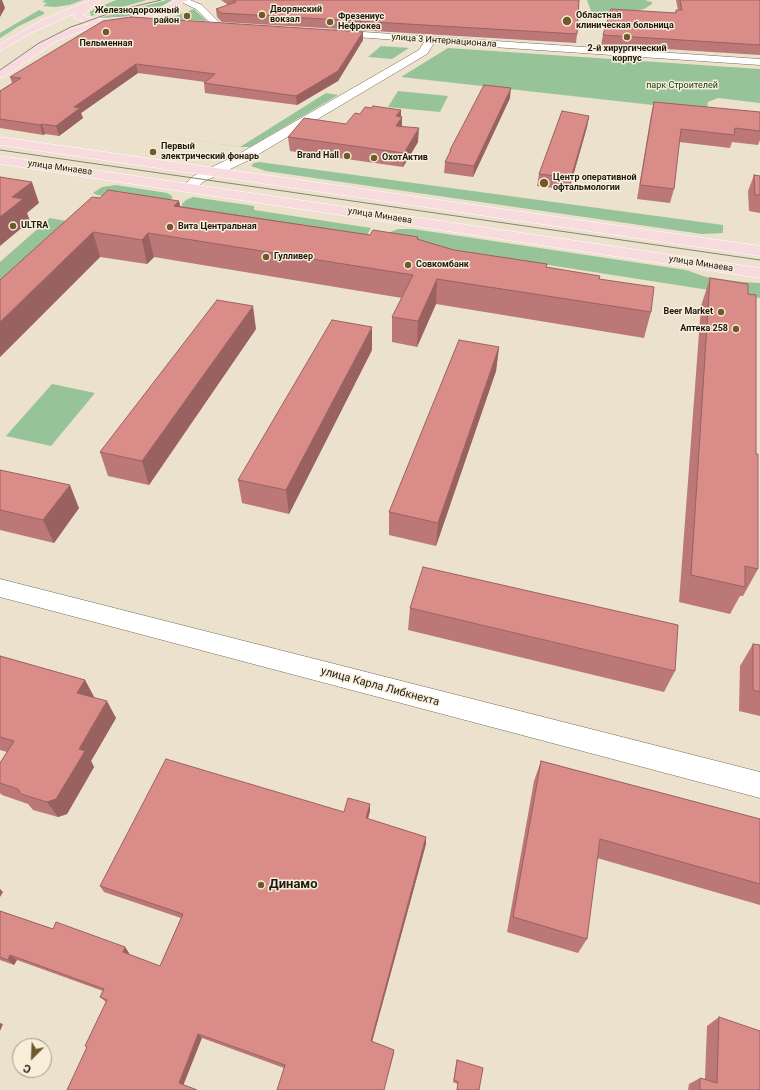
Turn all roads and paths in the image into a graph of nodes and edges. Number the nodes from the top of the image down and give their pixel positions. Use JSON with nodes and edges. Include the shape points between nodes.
{"nodes":[{"id":1,"x":102,"y":0,"type":"edge"},
{"id":2,"x":182,"y":0,"type":"edge"},
{"id":3,"x":93,"y":2,"type":"edge"},
{"id":4,"x":127,"y":20,"type":"junction"},
{"id":5,"x":112,"y":22,"type":"junction"},
{"id":6,"x":160,"y":22,"type":"edge"},
{"id":7,"x":203,"y":25,"type":"edge"},
{"id":8,"x":321,"y":33,"type":"edge"},
{"id":9,"x":430,"y":41,"type":"junction"},
{"id":10,"x":0,"y":48,"type":"edge"},
{"id":11,"x":760,"y":62,"type":"edge"},
{"id":12,"x":0,"y":75,"type":"edge"},
{"id":13,"x":0,"y":142,"type":"edge"},
{"id":14,"x":0,"y":160,"type":"edge"},
{"id":15,"x":211,"y":172,"type":"junction"},
{"id":16,"x":190,"y":187,"type":"junction"},
{"id":17,"x":760,"y":251,"type":"edge"},
{"id":18,"x":760,"y":273,"type":"edge"},
{"id":19,"x":0,"y":588,"type":"edge"},
{"id":20,"x":760,"y":785,"type":"edge"}],
"edges":[{"from":1,"to":3,"type":"main road"},
{"from":2,"to":4,"type":"main road","via":[[158,12]]},
{"from":2,"to":7,"type":"street","via":[[199,7],[222,26]]},
{"from":3,"to":5,"type":"main road","via":[[80,11],[78,16],[91,21]]},
{"from":3,"to":10,"type":"main road","via":[[39,25]]},
{"from":4,"to":5,"type":"main road"},
{"from":4,"to":6,"type":"street"},
{"from":5,"to":12,"type":"main road","via":[[76,30],[53,39]]},
{"from":8,"to":9,"type":"street","name":"улица 3 Интернационала"},
{"from":9,"to":11,"type":"street","name":"улица 3 Интернационала"},
{"from":9,"to":15,"type":"street","via":[[423,52],[242,158]]},
{"from":13,"to":15,"type":"main road","name":"улица Минаева"},
{"from":14,"to":16,"type":"main road","name":"улица Минаева"},
{"from":15,"to":16,"type":"street"},
{"from":15,"to":17,"type":"main road","name":"улица Минаева"},
{"from":16,"to":18,"type":"main road","name":"улица Минаева"},
{"from":19,"to":20,"type":"street","name":"улица Карла Либкнехта"}]}
